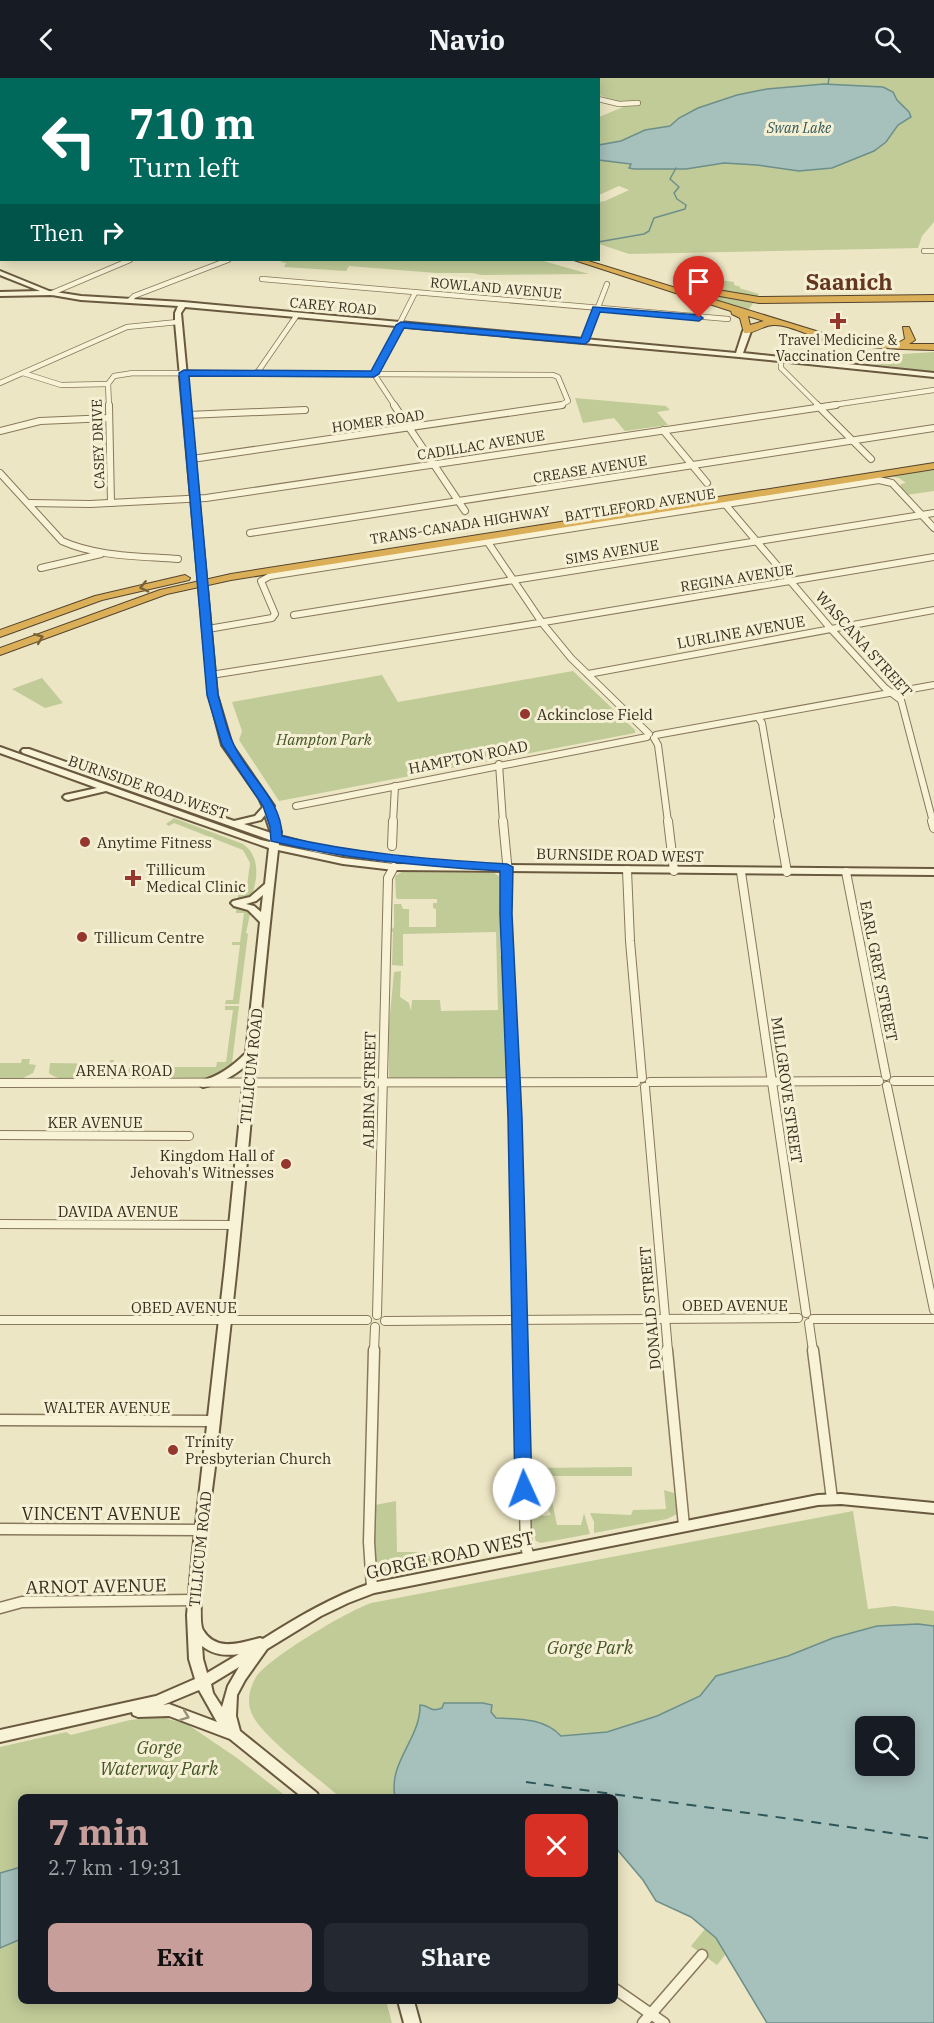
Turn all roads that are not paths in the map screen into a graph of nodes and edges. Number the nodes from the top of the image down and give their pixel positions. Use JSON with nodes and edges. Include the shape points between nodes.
{"nodes":[{"id":1,"x":600,"y":99,"type":"edge"},
{"id":2,"x":638,"y":104,"type":"dead end"},
{"id":3,"x":924,"y":251,"type":"dead end"},
{"id":4,"x":934,"y":251,"type":"edge"},
{"id":5,"x":600,"y":259,"type":"edge"},
{"id":6,"x":128,"y":261,"type":"edge"},
{"id":7,"x":225,"y":261,"type":"edge"},
{"id":8,"x":582,"y":261,"type":"edge"},
{"id":9,"x":0,"y":273,"type":"edge"},
{"id":10,"x":262,"y":279,"type":"dead end"},
{"id":11,"x":24,"y":283,"type":"junction"},
{"id":12,"x":607,"y":284,"type":"dead end"},
{"id":13,"x":694,"y":292,"type":"junction"},
{"id":14,"x":52,"y":293,"type":"junction"},
{"id":15,"x":415,"y":293,"type":"junction"},
{"id":16,"x":4,"y":294,"type":"edge"},
{"id":17,"x":933,"y":298,"type":"edge"},
{"id":18,"x":899,"y":299,"type":"junction"},
{"id":19,"x":130,"y":300,"type":"junction"},
{"id":20,"x":797,"y":300,"type":"junction"},
{"id":21,"x":835,"y":300,"type":"junction"},
{"id":22,"x":908,"y":303,"type":"dead end"},
{"id":23,"x":183,"y":304,"type":"junction"},
{"id":24,"x":596,"y":309,"type":"junction"},
{"id":25,"x":823,"y":310,"type":"dead end"},
{"id":26,"x":297,"y":315,"type":"junction"},
{"id":27,"x":728,"y":318,"type":"dead end"},
{"id":28,"x":178,"y":322,"type":"junction"},
{"id":29,"x":779,"y":323,"type":"junction"},
{"id":30,"x":401,"y":325,"type":"junction"},
{"id":31,"x":826,"y":326,"type":"dead end"},
{"id":32,"x":794,"y":328,"type":"junction"},
{"id":33,"x":906,"y":329,"type":"dead end"},
{"id":34,"x":747,"y":331,"type":"junction"},
{"id":35,"x":828,"y":338,"type":"junction"},
{"id":36,"x":585,"y":341,"type":"junction"},
{"id":37,"x":896,"y":347,"type":"junction"},
{"id":38,"x":934,"y":347,"type":"edge"},
{"id":39,"x":739,"y":355,"type":"junction"},
{"id":40,"x":781,"y":360,"type":"junction"},
{"id":41,"x":23,"y":373,"type":"junction"},
{"id":42,"x":184,"y":373,"type":"junction"},
{"id":43,"x":257,"y":373,"type":"junction"},
{"id":44,"x":374,"y":374,"type":"junction"},
{"id":45,"x":934,"y":375,"type":"edge"},
{"id":46,"x":0,"y":383,"type":"edge"},
{"id":47,"x":108,"y":384,"type":"junction"},
{"id":48,"x":934,"y":390,"type":"edge"},
{"id":49,"x":820,"y":407,"type":"junction"},
{"id":50,"x":305,"y":410,"type":"dead end"},
{"id":51,"x":188,"y":415,"type":"junction"},
{"id":52,"x":109,"y":418,"type":"junction"},
{"id":53,"x":410,"y":428,"type":"junction"},
{"id":54,"x":934,"y":429,"type":"edge"},
{"id":55,"x":663,"y":430,"type":"junction"},
{"id":56,"x":0,"y":431,"type":"edge"},
{"id":57,"x":853,"y":441,"type":"junction"},
{"id":58,"x":192,"y":459,"type":"junction"},
{"id":59,"x":871,"y":459,"type":"dead end"},
{"id":60,"x":934,"y":460,"type":"edge"},
{"id":61,"x":434,"y":464,"type":"junction"},
{"id":62,"x":693,"y":465,"type":"junction"},
{"id":63,"x":934,"y":466,"type":"edge"},
{"id":64,"x":0,"y":473,"type":"edge"},
{"id":65,"x":707,"y":483,"type":"dead end"},
{"id":66,"x":194,"y":498,"type":"junction"},
{"id":67,"x":460,"y":501,"type":"junction"},
{"id":68,"x":30,"y":503,"type":"junction"},
{"id":69,"x":111,"y":503,"type":"junction"},
{"id":70,"x":725,"y":504,"type":"junction"},
{"id":71,"x":465,"y":511,"type":"dead end"},
{"id":72,"x":934,"y":513,"type":"edge"},
{"id":73,"x":922,"y":515,"type":"junction"},
{"id":74,"x":934,"y":528,"type":"edge"},
{"id":75,"x":250,"y":533,"type":"dead end"},
{"id":76,"x":487,"y":541,"type":"junction"},
{"id":77,"x":755,"y":541,"type":"junction"},
{"id":78,"x":105,"y":553,"type":"junction"},
{"id":79,"x":934,"y":557,"type":"edge"},
{"id":80,"x":178,"y":559,"type":"dead end"},
{"id":81,"x":41,"y":568,"type":"dead end"},
{"id":82,"x":201,"y":579,"type":"junction"},
{"id":83,"x":514,"y":581,"type":"junction"},
{"id":84,"x":790,"y":582,"type":"junction"},
{"id":85,"x":934,"y":610,"type":"edge"},
{"id":86,"x":294,"y":615,"type":"dead end"},
{"id":87,"x":542,"y":623,"type":"junction"},
{"id":88,"x":208,"y":629,"type":"junction"},
{"id":89,"x":831,"y":629,"type":"junction"},
{"id":90,"x":0,"y":634,"type":"edge"},
{"id":91,"x":0,"y":652,"type":"edge"},
{"id":92,"x":588,"y":674,"type":"junction"},
{"id":93,"x":211,"y":675,"type":"junction"},
{"id":94,"x":934,"y":685,"type":"edge"},
{"id":95,"x":892,"y":692,"type":"junction"},
{"id":96,"x":758,"y":717,"type":"junction"},
{"id":97,"x":652,"y":737,"type":"junction"},
{"id":98,"x":0,"y":742,"type":"edge"},
{"id":99,"x":0,"y":750,"type":"edge"},
{"id":100,"x":499,"y":764,"type":"junction"},
{"id":101,"x":68,"y":774,"type":"junction"},
{"id":102,"x":395,"y":786,"type":"junction"},
{"id":103,"x":112,"y":790,"type":"junction"},
{"id":104,"x":269,"y":806,"type":"junction"},
{"id":105,"x":296,"y":806,"type":"dead end"},
{"id":106,"x":233,"y":824,"type":"junction"},
{"id":107,"x":934,"y":828,"type":"edge"},
{"id":108,"x":275,"y":843,"type":"junction"},
{"id":109,"x":392,"y":846,"type":"dead end"},
{"id":110,"x":394,"y":867,"type":"junction"},
{"id":111,"x":507,"y":867,"type":"junction"},
{"id":112,"x":627,"y":870,"type":"junction"},
{"id":113,"x":674,"y":871,"type":"junction"},
{"id":114,"x":741,"y":872,"type":"junction"},
{"id":115,"x":787,"y":872,"type":"junction"},
{"id":116,"x":846,"y":872,"type":"junction"},
{"id":117,"x":934,"y":872,"type":"edge"},
{"id":118,"x":270,"y":884,"type":"junction"},
{"id":119,"x":266,"y":921,"type":"junction"},
{"id":120,"x":252,"y":1053,"type":"junction"},
{"id":121,"x":883,"y":1078,"type":"junction"},
{"id":122,"x":934,"y":1081,"type":"edge"},
{"id":123,"x":513,"y":1082,"type":"junction"},
{"id":124,"x":643,"y":1082,"type":"junction"},
{"id":125,"x":772,"y":1082,"type":"junction"},
{"id":126,"x":0,"y":1083,"type":"edge"},
{"id":127,"x":382,"y":1083,"type":"junction"},
{"id":128,"x":891,"y":1083,"type":"junction"},
{"id":129,"x":203,"y":1084,"type":"junction"},
{"id":130,"x":248,"y":1084,"type":"junction"},
{"id":131,"x":0,"y":1135,"type":"edge"},
{"id":132,"x":189,"y":1136,"type":"dead end"},
{"id":133,"x":0,"y":1224,"type":"edge"},
{"id":134,"x":235,"y":1225,"type":"junction"},
{"id":135,"x":934,"y":1310,"type":"edge"},
{"id":136,"x":377,"y":1315,"type":"junction"},
{"id":137,"x":807,"y":1318,"type":"junction"},
{"id":138,"x":664,"y":1319,"type":"junction"},
{"id":139,"x":934,"y":1319,"type":"edge"},
{"id":140,"x":0,"y":1320,"type":"edge"},
{"id":141,"x":367,"y":1320,"type":"junction"},
{"id":142,"x":519,"y":1320,"type":"junction"},
{"id":143,"x":225,"y":1321,"type":"junction"},
{"id":144,"x":385,"y":1321,"type":"junction"},
{"id":145,"x":375,"y":1327,"type":"junction"},
{"id":146,"x":0,"y":1420,"type":"edge"},
{"id":147,"x":214,"y":1421,"type":"junction"},
{"id":148,"x":832,"y":1499,"type":"junction"},
{"id":149,"x":934,"y":1508,"type":"edge"},
{"id":150,"x":684,"y":1526,"type":"junction"},
{"id":151,"x":0,"y":1529,"type":"edge"},
{"id":152,"x":201,"y":1530,"type":"junction"},
{"id":153,"x":529,"y":1557,"type":"junction"},
{"id":154,"x":372,"y":1588,"type":"junction"},
{"id":155,"x":194,"y":1600,"type":"junction"},
{"id":156,"x":0,"y":1608,"type":"edge"},
{"id":157,"x":195,"y":1630,"type":"junction"},
{"id":158,"x":269,"y":1641,"type":"junction"},
{"id":159,"x":202,"y":1682,"type":"junction"},
{"id":160,"x":107,"y":1712,"type":"junction"},
{"id":161,"x":235,"y":1735,"type":"junction"},
{"id":162,"x":0,"y":1736,"type":"edge"},
{"id":163,"x":308,"y":1794,"type":"edge"},
{"id":164,"x":702,"y":1955,"type":"dead end"},
{"id":165,"x":618,"y":1992,"type":"edge"},
{"id":166,"x":407,"y":2004,"type":"edge"},
{"id":167,"x":647,"y":2019,"type":"edge"},
{"id":168,"x":412,"y":2023,"type":"edge"},
{"id":169,"x":664,"y":2023,"type":"edge"}],
"edges":[{"from":1,"to":2,"type":"street"},
{"from":3,"to":4,"type":"street"},
{"from":5,"to":13,"type":"highway"},
{"from":6,"to":14,"type":"street"},
{"from":7,"to":19,"type":"street"},
{"from":8,"to":13,"type":"highway"},
{"from":9,"to":11,"type":"main road"},
{"from":10,"to":15,"type":"street","name":"ROWLAND AVENUE"},
{"from":11,"to":14,"type":"main road"},
{"from":11,"to":16,"type":"main road","via":[[29,290]]},
{"from":12,"to":24,"type":"street"},
{"from":13,"to":20,"type":"highway"},
{"from":13,"to":29,"type":"highway"},
{"from":13,"to":34,"type":"highway","via":[[744,317]]},
{"from":14,"to":16,"type":"main road","name":"CAREY ROAD","via":[[32,297]]},
{"from":14,"to":19,"type":"main road","name":"CAREY ROAD"},
{"from":15,"to":24,"type":"street","name":"ROWLAND AVENUE"},
{"from":15,"to":30,"type":"street"},
{"from":17,"to":18,"type":"highway"},
{"from":18,"to":21,"type":"highway"},
{"from":18,"to":22,"type":"highway"},
{"from":19,"to":23,"type":"main road","name":"CAREY ROAD"},
{"from":20,"to":21,"type":"highway"},
{"from":20,"to":32,"type":"highway","via":[[764,309],[771,317]]},
{"from":21,"to":25,"type":"highway","via":[[824,304]]},
{"from":23,"to":26,"type":"main road","name":"CAREY ROAD"},
{"from":23,"to":28,"type":"main road","name":"TILLICUM ROAD"},
{"from":24,"to":27,"type":"street","name":"ROWLAND AVENUE"},
{"from":24,"to":36,"type":"street"},
{"from":26,"to":30,"type":"main road","name":"CAREY ROAD"},
{"from":26,"to":43,"type":"street"},
{"from":28,"to":41,"type":"street","via":[[127,327]]},
{"from":28,"to":42,"type":"main road","name":"TILLICUM ROAD"},
{"from":29,"to":32,"type":"highway"},
{"from":29,"to":34,"type":"highway","via":[[759,324]]},
{"from":30,"to":36,"type":"main road","name":"CAREY ROAD"},
{"from":30,"to":44,"type":"street"},
{"from":31,"to":35,"type":"highway","via":[[823,332]]},
{"from":32,"to":35,"type":"highway"},
{"from":33,"to":37,"type":"highway","via":[[910,340]]},
{"from":34,"to":39,"type":"main road"},
{"from":35,"to":37,"type":"highway"},
{"from":36,"to":39,"type":"main road","name":"CAREY ROAD"},
{"from":37,"to":38,"type":"highway"},
{"from":39,"to":40,"type":"main road","name":"CAREY ROAD"},
{"from":40,"to":45,"type":"main road","name":"CAREY ROAD"},
{"from":40,"to":49,"type":"street","via":[[781,368]]},
{"from":41,"to":46,"type":"street"},
{"from":41,"to":47,"type":"street","via":[[61,385]]},
{"from":42,"to":43,"type":"street"},
{"from":42,"to":47,"type":"street","via":[[127,373],[114,376]]},
{"from":42,"to":51,"type":"main road","name":"TILLICUM ROAD"},
{"from":43,"to":44,"type":"street"},
{"from":44,"to":53,"type":"street"},
{"from":44,"to":53,"type":"street","name":"HOMER ROAD","via":[[558,377],[567,403]]},
{"from":47,"to":52,"type":"street","name":"CASEY DRIVE"},
{"from":48,"to":49,"type":"street","name":"CADILLAC AVENUE"},
{"from":49,"to":55,"type":"street","name":"CADILLAC AVENUE"},
{"from":49,"to":57,"type":"street"},
{"from":50,"to":51,"type":"street"},
{"from":51,"to":58,"type":"main road","name":"TILLICUM ROAD"},
{"from":52,"to":56,"type":"street","via":[[40,421]]},
{"from":52,"to":69,"type":"street","name":"CASEY DRIVE"},
{"from":53,"to":58,"type":"street","name":"HOMER ROAD"},
{"from":53,"to":61,"type":"street"},
{"from":54,"to":57,"type":"street","name":"CREASE AVENUE"},
{"from":55,"to":61,"type":"street","name":"CADILLAC AVENUE"},
{"from":55,"to":62,"type":"street"},
{"from":57,"to":59,"type":"street"},
{"from":57,"to":62,"type":"street","name":"CREASE AVENUE"},
{"from":58,"to":66,"type":"main road","name":"TILLICUM ROAD"},
{"from":60,"to":82,"type":"highway","name":"TRANS-CANADA HIGHWAY"},
{"from":61,"to":66,"type":"street","name":"CADILLAC AVENUE"},
{"from":61,"to":67,"type":"street"},
{"from":62,"to":65,"type":"street"},
{"from":62,"to":67,"type":"street","name":"CREASE AVENUE"},
{"from":63,"to":82,"type":"highway","name":"TRANS-CANADA HIGHWAY"},
{"from":64,"to":68,"type":"street"},
{"from":66,"to":69,"type":"street","name":"CADILLAC AVENUE"},
{"from":66,"to":82,"type":"main road","name":"TILLICUM ROAD"},
{"from":67,"to":71,"type":"street"},
{"from":67,"to":75,"type":"street","name":"CREASE AVENUE"},
{"from":68,"to":69,"type":"street","name":"CADILLAC AVENUE"},
{"from":68,"to":78,"type":"street","via":[[62,541]]},
{"from":70,"to":73,"type":"street","name":"BATTLEFORD AVENUE","via":[[887,481]]},
{"from":70,"to":76,"type":"street","name":"BATTLEFORD AVENUE"},
{"from":70,"to":77,"type":"street","name":"WASCANA STREET"},
{"from":72,"to":73,"type":"street","name":"SIMS AVENUE"},
{"from":73,"to":74,"type":"street"},
{"from":73,"to":77,"type":"street","name":"SIMS AVENUE"},
{"from":76,"to":83,"type":"street"},
{"from":76,"to":88,"type":"street","name":"BATTLEFORD AVENUE","via":[[270,576],[261,581],[275,614],[272,618]]},
{"from":77,"to":83,"type":"street","name":"SIMS AVENUE"},
{"from":77,"to":84,"type":"street","name":"WASCANA STREET"},
{"from":78,"to":80,"type":"street"},
{"from":78,"to":81,"type":"street"},
{"from":79,"to":84,"type":"street","name":"REGINA AVENUE"},
{"from":82,"to":88,"type":"main road","name":"TILLICUM ROAD"},
{"from":82,"to":90,"type":"highway","name":"TRANS-CANADA HIGHWAY","one_way":true,"via":[[121,592]]},
{"from":91,"to":82,"type":"highway","name":"TRANS-CANADA HIGHWAY","one_way":true},
{"from":83,"to":86,"type":"street","name":"SIMS AVENUE"},
{"from":83,"to":87,"type":"street"},
{"from":84,"to":87,"type":"street","name":"REGINA AVENUE"},
{"from":84,"to":89,"type":"street","name":"WASCANA STREET"},
{"from":85,"to":89,"type":"street","name":"LURLINE AVENUE"},
{"from":87,"to":92,"type":"street"},
{"from":87,"to":93,"type":"street","name":"REGINA AVENUE"},
{"from":88,"to":93,"type":"main road","name":"TILLICUM ROAD"},
{"from":89,"to":92,"type":"street","name":"LURLINE AVENUE"},
{"from":89,"to":95,"type":"street","name":"WASCANA STREET","via":[[880,684]]},
{"from":92,"to":97,"type":"street"},
{"from":93,"to":104,"type":"main road","name":"TILLICUM ROAD","via":[[218,718],[228,745]]},
{"from":94,"to":95,"type":"street","name":"HAMPTON ROAD"},
{"from":95,"to":96,"type":"street","name":"HAMPTON ROAD"},
{"from":95,"to":107,"type":"street","name":"WASCANA STREET","via":[[905,708]]},
{"from":96,"to":97,"type":"street","name":"HAMPTON ROAD"},
{"from":96,"to":115,"type":"street"},
{"from":97,"to":100,"type":"street","name":"HAMPTON ROAD"},
{"from":97,"to":113,"type":"street"},
{"from":98,"to":106,"type":"main road"},
{"from":99,"to":101,"type":"main road","name":"BURNSIDE ROAD WEST"},
{"from":100,"to":102,"type":"street","name":"HAMPTON ROAD"},
{"from":100,"to":111,"type":"street"},
{"from":101,"to":103,"type":"main road","name":"BURNSIDE ROAD WEST"},
{"from":101,"to":103,"type":"main road","via":[[74,782],[68,797]]},
{"from":102,"to":105,"type":"street","name":"HAMPTON ROAD"},
{"from":102,"to":109,"type":"street"},
{"from":103,"to":108,"type":"main road","name":"BURNSIDE ROAD WEST"},
{"from":104,"to":106,"type":"main road","via":[[255,820]]},
{"from":104,"to":108,"type":"main road","name":"TILLICUM ROAD","via":[[276,827]]},
{"from":106,"to":108,"type":"main road"},
{"from":108,"to":110,"type":"main road","name":"BURNSIDE ROAD WEST","via":[[330,860]]},
{"from":108,"to":111,"type":"main road","via":[[393,860]]},
{"from":108,"to":118,"type":"main road","name":"TILLICUM ROAD"},
{"from":110,"to":111,"type":"main road","name":"BURNSIDE ROAD WEST"},
{"from":110,"to":127,"type":"street","name":"ALBINA STREET","via":[[388,878]]},
{"from":111,"to":112,"type":"main road","name":"BURNSIDE ROAD WEST"},
{"from":111,"to":123,"type":"street"},
{"from":112,"to":113,"type":"main road","name":"BURNSIDE ROAD WEST"},
{"from":112,"to":124,"type":"street","name":"DONALD STREET"},
{"from":113,"to":114,"type":"main road","name":"BURNSIDE ROAD WEST"},
{"from":114,"to":115,"type":"main road","name":"BURNSIDE ROAD WEST"},
{"from":114,"to":125,"type":"street","name":"MILLGROVE STREET"},
{"from":115,"to":116,"type":"main road","name":"BURNSIDE ROAD WEST"},
{"from":116,"to":117,"type":"main road","name":"BURNSIDE ROAD WEST"},
{"from":116,"to":121,"type":"street","name":"EARL GREY STREET"},
{"from":118,"to":119,"type":"main road","name":"TILLICUM ROAD"},
{"from":118,"to":119,"type":"main road","via":[[253,899],[236,903],[251,908]]},
{"from":119,"to":120,"type":"main road","name":"TILLICUM ROAD"},
{"from":120,"to":129,"type":"main road","via":[[220,1081]]},
{"from":120,"to":130,"type":"main road","name":"TILLICUM ROAD"},
{"from":121,"to":125,"type":"street","name":"ARENA ROAD"},
{"from":121,"to":128,"type":"street"},
{"from":122,"to":128,"type":"street"},
{"from":123,"to":124,"type":"street","name":"ARENA ROAD"},
{"from":123,"to":127,"type":"street","name":"ARENA ROAD"},
{"from":123,"to":142,"type":"street"},
{"from":124,"to":125,"type":"street","name":"ARENA ROAD"},
{"from":124,"to":138,"type":"street","name":"DONALD STREET"},
{"from":125,"to":137,"type":"street","name":"MILLGROVE STREET"},
{"from":126,"to":129,"type":"street","name":"ARENA ROAD"},
{"from":127,"to":130,"type":"street","name":"ARENA ROAD"},
{"from":127,"to":136,"type":"street","name":"ALBINA STREET"},
{"from":128,"to":135,"type":"street"},
{"from":129,"to":130,"type":"street","name":"ARENA ROAD"},
{"from":130,"to":134,"type":"main road","name":"TILLICUM ROAD"},
{"from":131,"to":132,"type":"street","name":"KER AVENUE"},
{"from":133,"to":134,"type":"street","name":"DAVIDA AVENUE"},
{"from":134,"to":143,"type":"main road","name":"TILLICUM ROAD"},
{"from":136,"to":141,"type":"street"},
{"from":136,"to":144,"type":"street"},
{"from":137,"to":138,"type":"street","name":"OBED AVENUE"},
{"from":137,"to":139,"type":"street","name":"OBED AVENUE"},
{"from":137,"to":148,"type":"street","name":"MILLGROVE STREET"},
{"from":138,"to":142,"type":"street","name":"OBED AVENUE"},
{"from":138,"to":150,"type":"street","name":"DONALD STREET"},
{"from":140,"to":143,"type":"street","name":"OBED AVENUE"},
{"from":141,"to":143,"type":"street","name":"OBED AVENUE"},
{"from":141,"to":145,"type":"street"},
{"from":142,"to":144,"type":"street","name":"OBED AVENUE"},
{"from":142,"to":153,"type":"street"},
{"from":143,"to":147,"type":"main road","name":"TILLICUM ROAD"},
{"from":144,"to":145,"type":"street"},
{"from":145,"to":154,"type":"street","via":[[369,1542]]},
{"from":146,"to":147,"type":"street","name":"WALTER AVENUE"},
{"from":147,"to":152,"type":"main road","name":"TILLICUM ROAD"},
{"from":148,"to":149,"type":"main road","name":"GORGE ROAD WEST"},
{"from":148,"to":150,"type":"main road","name":"GORGE ROAD WEST"},
{"from":150,"to":153,"type":"main road","name":"GORGE ROAD WEST"},
{"from":151,"to":152,"type":"street","name":"VINCENT AVENUE"},
{"from":152,"to":155,"type":"main road","name":"TILLICUM ROAD"},
{"from":153,"to":154,"type":"main road","name":"GORGE ROAD WEST"},
{"from":154,"to":158,"type":"main road","name":"GORGE ROAD WEST","via":[[328,1605]]},
{"from":155,"to":156,"type":"street","name":"ARNOT AVENUE","via":[[22,1602]]},
{"from":155,"to":157,"type":"main road","name":"TILLICUM ROAD"},
{"from":157,"to":158,"type":"main road","via":[[205,1643],[221,1651]]},
{"from":157,"to":159,"type":"main road","name":"TILLICUM ROAD"},
{"from":158,"to":159,"type":"main road","name":"GORGE ROAD WEST"},
{"from":158,"to":161,"type":"main road","via":[[230,1693],[228,1717]]},
{"from":159,"to":160,"type":"main road","name":"GORGE ROAD WEST","via":[[172,1696]]},
{"from":159,"to":161,"type":"main road","name":"TILLICUM ROAD","via":[[214,1708]]},
{"from":160,"to":161,"type":"main road","one_way":true,"via":[[169,1710]]},
{"from":160,"to":162,"type":"main road","name":"GORGE ROAD WEST"},
{"from":161,"to":163,"type":"main road","name":"TILLICUM ROAD"},
{"from":164,"to":167,"type":"street"},
{"from":165,"to":167,"type":"street"},
{"from":166,"to":168,"type":"main road"},
{"from":167,"to":169,"type":"street"}]}
